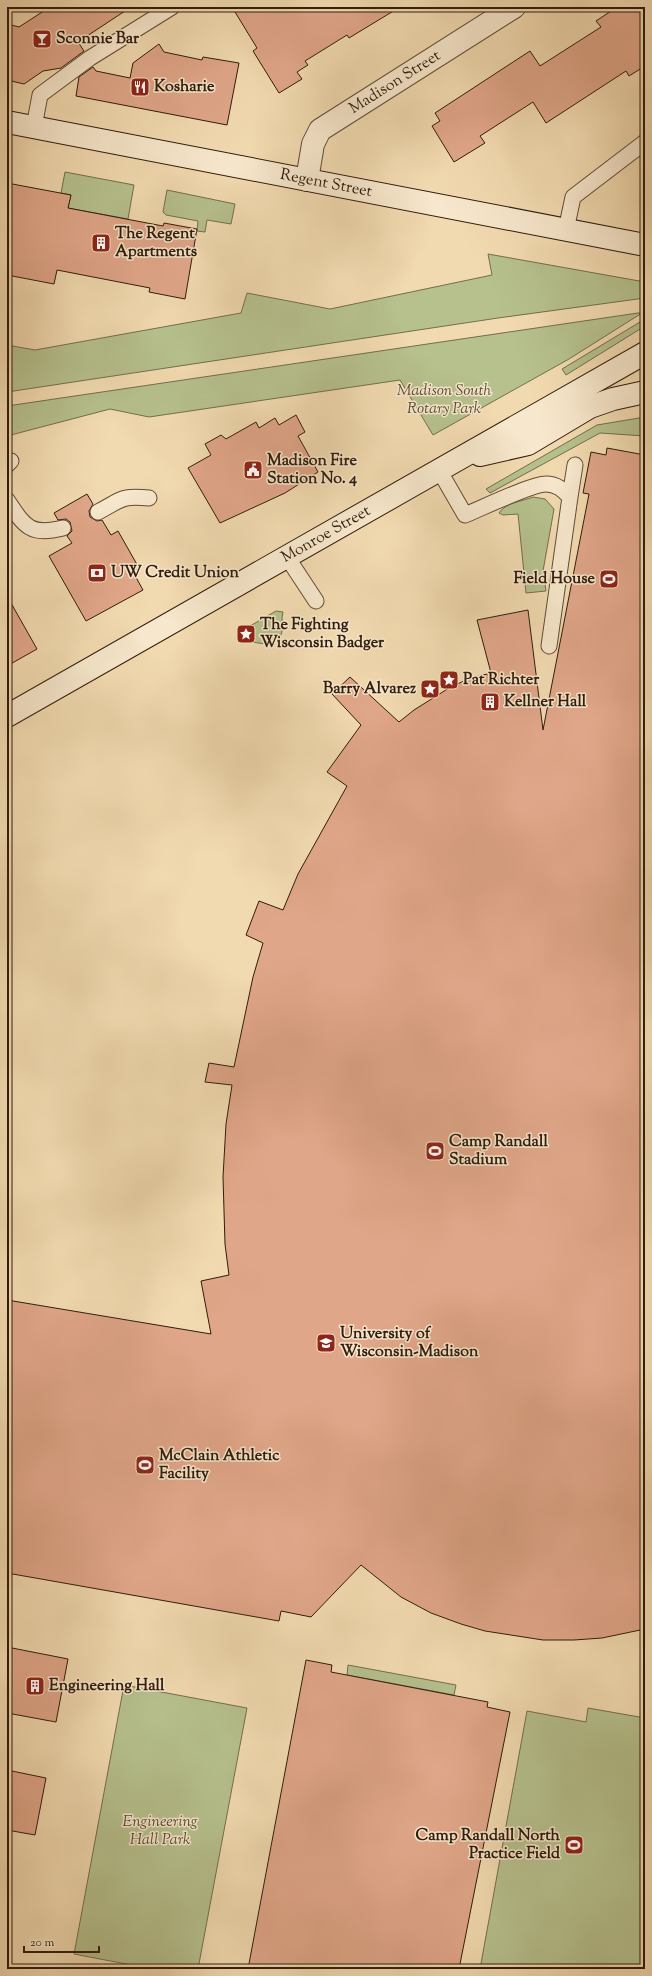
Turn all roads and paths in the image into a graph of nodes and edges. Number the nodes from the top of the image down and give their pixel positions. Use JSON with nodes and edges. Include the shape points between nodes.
{"nodes":[{"id":1,"x":172,"y":7,"type":"edge"},
{"id":2,"x":514,"y":7,"type":"edge"},
{"id":3,"x":7,"y":122,"type":"edge"},
{"id":4,"x":34,"y":127,"type":"junction"},
{"id":5,"x":645,"y":142,"type":"edge"},
{"id":6,"x":307,"y":180,"type":"junction"},
{"id":7,"x":566,"y":230,"type":"junction"},
{"id":8,"x":645,"y":245,"type":"edge"},
{"id":9,"x":645,"y":353,"type":"edge"},
{"id":10,"x":645,"y":392,"type":"edge"},
{"id":11,"x":574,"y":465,"type":"dead end"},
{"id":12,"x":447,"y":466,"type":"junction"},
{"id":13,"x":570,"y":497,"type":"junction"},
{"id":14,"x":149,"y":498,"type":"dead end"},
{"id":15,"x":7,"y":500,"type":"edge"},
{"id":16,"x":98,"y":512,"type":"dead end"},
{"id":17,"x":63,"y":528,"type":"dead end"},
{"id":18,"x":287,"y":557,"type":"junction"},
{"id":19,"x":316,"y":601,"type":"dead end"},
{"id":20,"x":548,"y":646,"type":"dead end"},
{"id":21,"x":7,"y":716,"type":"edge"}],
"edges":[{"from":1,"to":4,"type":"lane","via":[[90,58],[40,96]]},
{"from":2,"to":6,"type":"main road","name":"Madison Street","via":[[320,130],[313,144]]},
{"from":3,"to":4,"type":"main road","name":"Regent Street"},
{"from":4,"to":6,"type":"main road","name":"Regent Street"},
{"from":5,"to":7,"type":"lane","via":[[573,197]]},
{"from":6,"to":7,"type":"main road","name":"Regent Street"},
{"from":7,"to":8,"type":"main road","name":"Regent Street"},
{"from":9,"to":12,"type":"main road","name":"Monroe Street"},
{"from":10,"to":12,"type":"main road","via":[[613,398],[596,405],[528,444]]},
{"from":11,"to":13,"type":"lane"},
{"from":12,"to":13,"type":"lane","via":[[465,515],[538,485],[555,486]]},
{"from":12,"to":18,"type":"main road","name":"Monroe Street"},
{"from":13,"to":20,"type":"lane"},
{"from":14,"to":16,"type":"lane","via":[[121,498]]},
{"from":15,"to":17,"type":"lane","via":[[18,517],[35,531]]},
{"from":18,"to":19,"type":"lane"},
{"from":18,"to":21,"type":"main road","name":"Monroe Street"}]}
